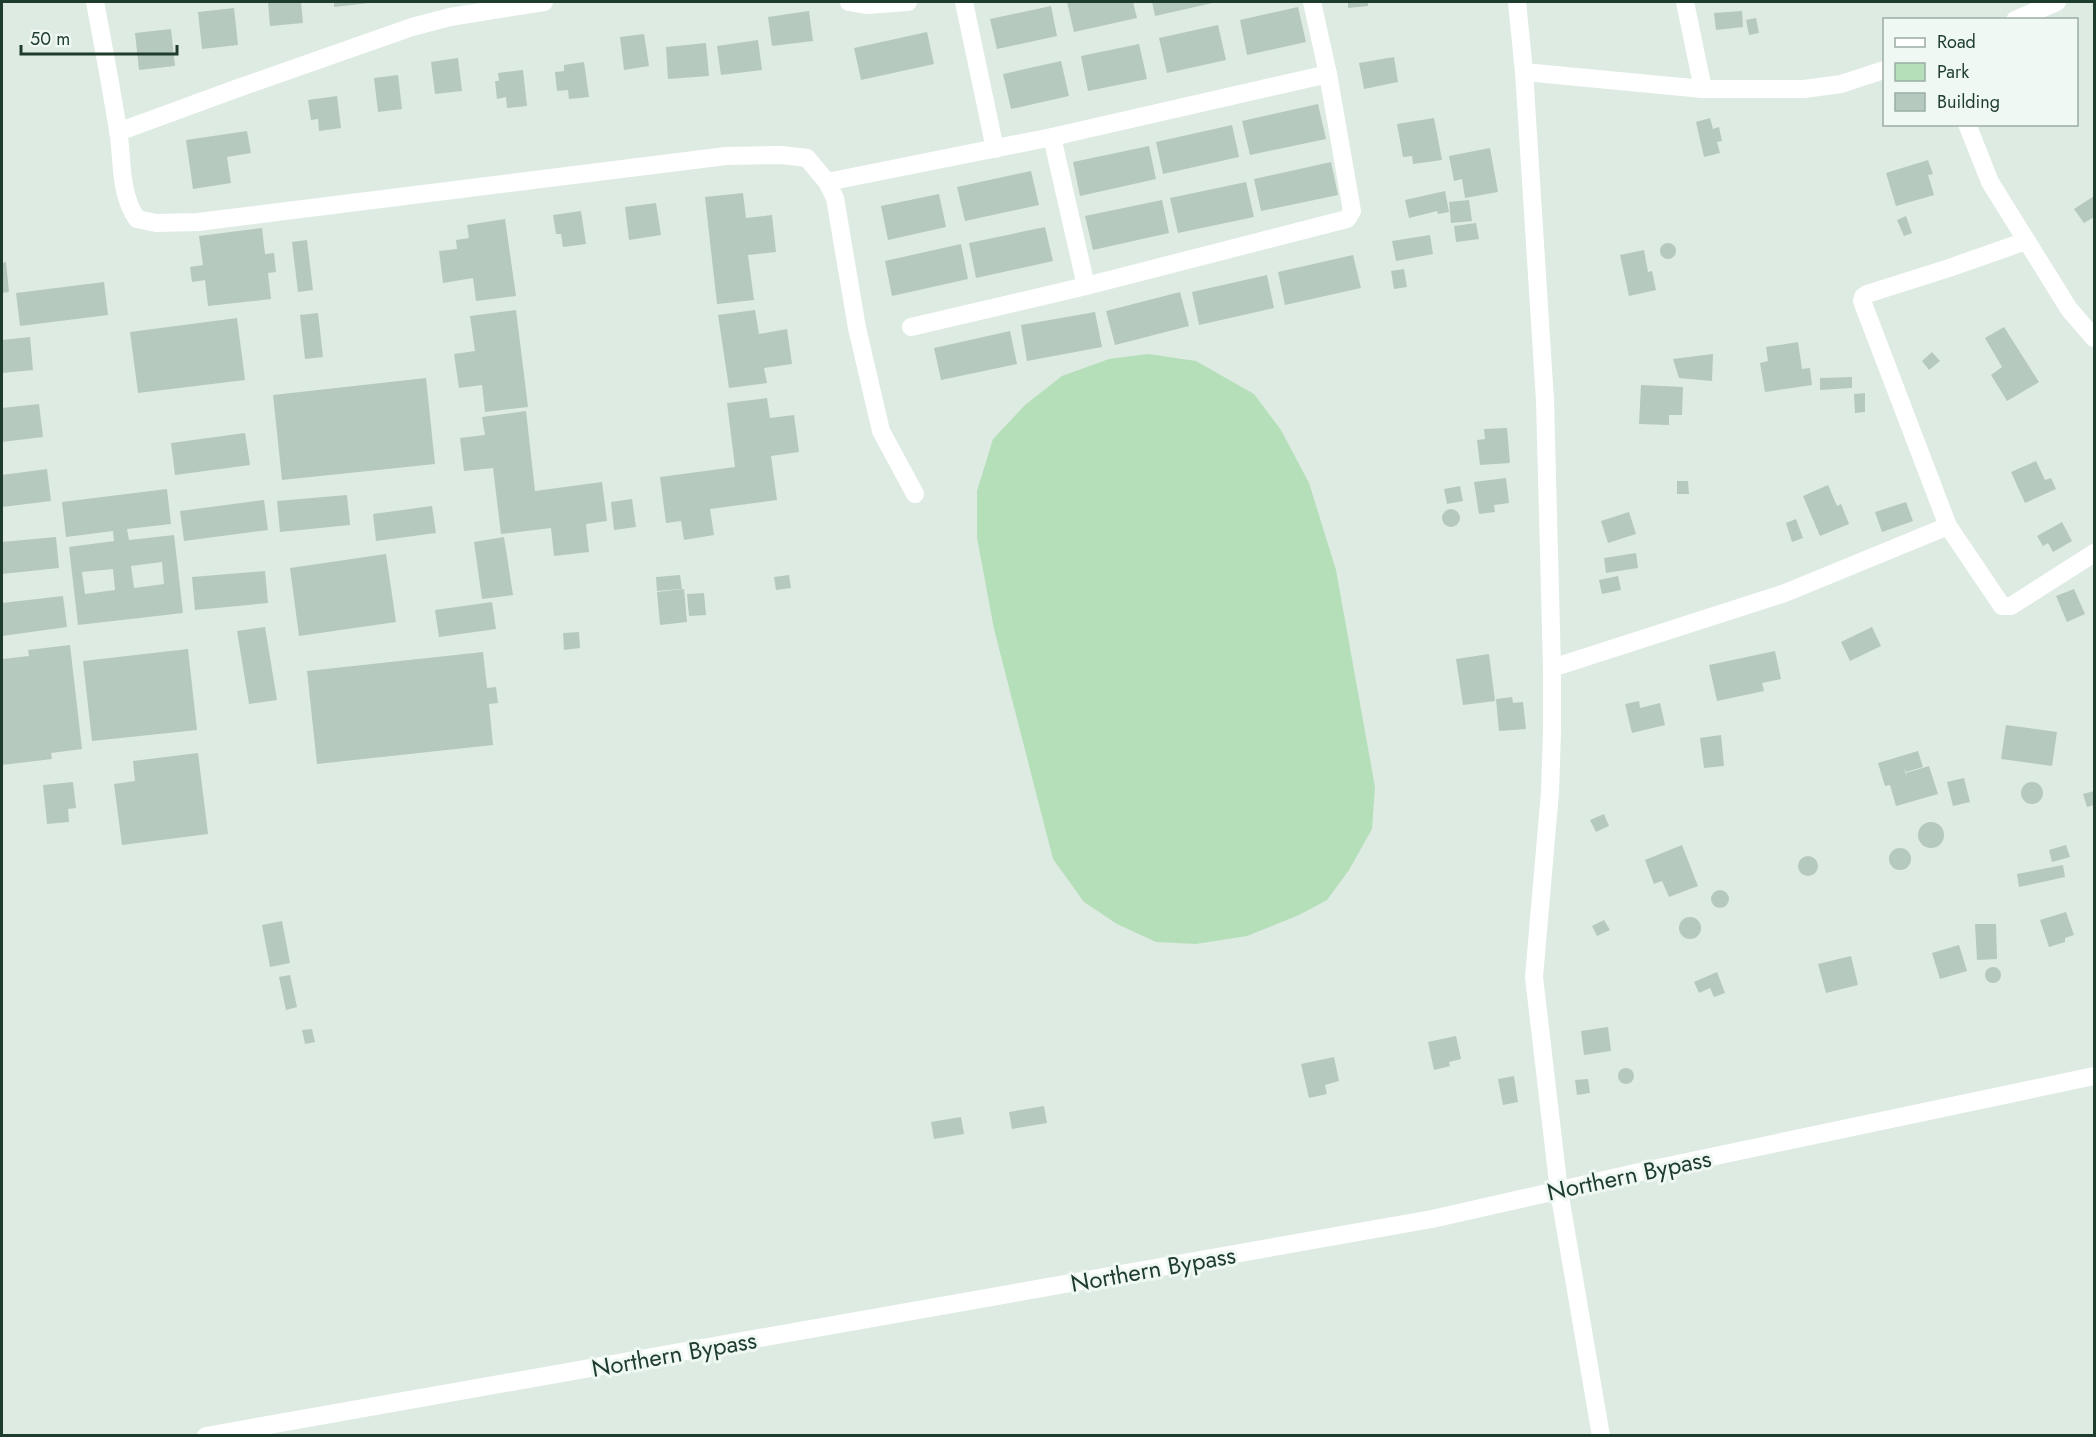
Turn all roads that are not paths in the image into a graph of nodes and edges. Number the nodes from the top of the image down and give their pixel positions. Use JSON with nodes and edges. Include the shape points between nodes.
{"nodes":[{"id":1,"x":95,"y":2,"type":"edge"},
{"id":2,"x":543,"y":2,"type":"edge"},
{"id":3,"x":849,"y":2,"type":"edge"},
{"id":4,"x":908,"y":2,"type":"edge"},
{"id":5,"x":964,"y":2,"type":"edge"},
{"id":6,"x":1312,"y":2,"type":"edge"},
{"id":7,"x":1517,"y":2,"type":"edge"},
{"id":8,"x":1685,"y":2,"type":"edge"},
{"id":9,"x":2057,"y":2,"type":"edge"},
{"id":10,"x":2020,"y":18,"type":"edge"},
{"id":11,"x":1883,"y":70,"type":"edge"},
{"id":12,"x":1524,"y":72,"type":"junction"},
{"id":13,"x":1328,"y":74,"type":"junction"},
{"id":14,"x":1703,"y":89,"type":"junction"},
{"id":15,"x":1968,"y":126,"type":"edge"},
{"id":16,"x":118,"y":132,"type":"junction"},
{"id":17,"x":1052,"y":137,"type":"junction"},
{"id":18,"x":995,"y":149,"type":"junction"},
{"id":19,"x":827,"y":182,"type":"junction"},
{"id":20,"x":2026,"y":241,"type":"junction"},
{"id":21,"x":1086,"y":286,"type":"junction"},
{"id":22,"x":911,"y":327,"type":"dead end"},
{"id":23,"x":2094,"y":338,"type":"edge"},
{"id":24,"x":915,"y":494,"type":"dead end"},
{"id":25,"x":1948,"y":526,"type":"junction"},
{"id":26,"x":2094,"y":553,"type":"edge"},
{"id":27,"x":1552,"y":668,"type":"junction"},
{"id":28,"x":2094,"y":1076,"type":"edge"},
{"id":29,"x":1560,"y":1191,"type":"junction"},
{"id":30,"x":206,"y":1436,"type":"edge"},
{"id":31,"x":1601,"y":1436,"type":"edge"}],
"edges":[{"from":1,"to":16,"type":"street"},
{"from":2,"to":16,"type":"street","via":[[412,27]]},
{"from":3,"to":4,"type":"street"},
{"from":5,"to":18,"type":"street"},
{"from":6,"to":13,"type":"street"},
{"from":7,"to":12,"type":"street"},
{"from":8,"to":14,"type":"street"},
{"from":9,"to":10,"type":"street"},
{"from":11,"to":14,"type":"street","via":[[1841,84],[1804,88]]},
{"from":12,"to":14,"type":"street"},
{"from":12,"to":27,"type":"street","via":[[1545,400]]},
{"from":13,"to":17,"type":"street"},
{"from":13,"to":21,"type":"street","via":[[1352,211],[1347,219]]},
{"from":15,"to":20,"type":"street","via":[[1990,182]]},
{"from":16,"to":19,"type":"street","via":[[129,208],[137,219],[156,224],[726,156],[807,158]]},
{"from":17,"to":18,"type":"street"},
{"from":17,"to":21,"type":"street"},
{"from":18,"to":19,"type":"street"},
{"from":19,"to":24,"type":"street","via":[[835,198],[857,328],[881,431]]},
{"from":20,"to":23,"type":"street","via":[[2069,309]]},
{"from":20,"to":25,"type":"street","via":[[1867,294],[1862,301]]},
{"from":21,"to":22,"type":"street"},
{"from":25,"to":26,"type":"street","via":[[2005,607]]},
{"from":25,"to":27,"type":"street","via":[[1785,593]]},
{"from":27,"to":29,"type":"street","via":[[1550,792],[1534,977]]},
{"from":28,"to":29,"type":"street","name":"Northern Bypass"},
{"from":29,"to":30,"type":"street","name":"Northern Bypass","via":[[1432,1219]]},
{"from":29,"to":31,"type":"street"}]}
